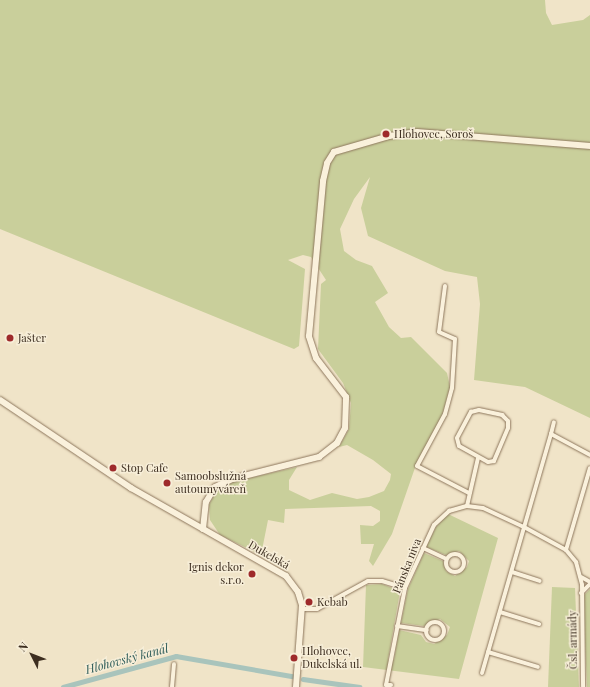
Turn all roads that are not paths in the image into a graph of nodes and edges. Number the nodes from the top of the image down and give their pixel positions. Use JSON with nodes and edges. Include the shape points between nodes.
{"nodes":[{"id":1,"x":590,"y":146,"type":"edge"},
{"id":2,"x":445,"y":286,"type":"dead end"},
{"id":3,"x":0,"y":400,"type":"edge"},
{"id":4,"x":554,"y":422,"type":"dead end"},
{"id":5,"x":551,"y":434,"type":"junction"},
{"id":6,"x":590,"y":455,"type":"edge"},
{"id":7,"x":478,"y":458,"type":"junction"},
{"id":8,"x":590,"y":468,"type":"edge"},
{"id":9,"x":469,"y":493,"type":"junction"},
{"id":10,"x":467,"y":506,"type":"junction"},
{"id":11,"x":524,"y":527,"type":"junction"},
{"id":12,"x":203,"y":529,"type":"junction"},
{"id":13,"x":422,"y":548,"type":"junction"},
{"id":14,"x":566,"y":550,"type":"junction"},
{"id":15,"x":447,"y":559,"type":"junction"},
{"id":16,"x":512,"y":572,"type":"junction"},
{"id":17,"x":581,"y":577,"type":"junction"},
{"id":18,"x":540,"y":580,"type":"dead end"},
{"id":19,"x":590,"y":583,"type":"edge"},
{"id":20,"x":405,"y":588,"type":"junction"},
{"id":21,"x":581,"y":593,"type":"junction"},
{"id":22,"x":302,"y":609,"type":"junction"},
{"id":23,"x":500,"y":612,"type":"junction"},
{"id":24,"x":539,"y":624,"type":"dead end"},
{"id":25,"x":397,"y":626,"type":"junction"},
{"id":26,"x":427,"y":630,"type":"junction"},
{"id":27,"x":488,"y":652,"type":"junction"},
{"id":28,"x":174,"y":664,"type":"dead end"},
{"id":29,"x":538,"y":667,"type":"dead end"},
{"id":30,"x":482,"y":673,"type":"dead end"},
{"id":31,"x":391,"y":685,"type":"dead end"},
{"id":32,"x":172,"y":687,"type":"edge"},
{"id":33,"x":296,"y":687,"type":"edge"},
{"id":34,"x":583,"y":687,"type":"edge"}],
"edges":[{"from":1,"to":12,"type":"main road","via":[[417,132],[389,136],[334,152],[327,163],[323,181],[310,339],[316,358],[346,398],[345,428],[335,445],[319,458],[232,479],[215,487],[206,502]]},
{"from":2,"to":9,"type":"street","via":[[439,332],[455,339],[445,414],[417,466]]},
{"from":3,"to":12,"type":"main road","name":"Dukelská","via":[[91,463]]},
{"from":4,"to":5,"type":"street"},
{"from":5,"to":6,"type":"street"},
{"from":5,"to":11,"type":"street"},
{"from":7,"to":7,"type":"street","via":[[488,462],[499,455],[508,428],[502,416],[479,410],[471,412],[457,438],[458,446]]},
{"from":7,"to":9,"type":"street"},
{"from":8,"to":14,"type":"street"},
{"from":9,"to":10,"type":"street"},
{"from":10,"to":11,"type":"street","via":[[483,508]]},
{"from":10,"to":13,"type":"street","name":"Pánska niva","via":[[441,517]]},
{"from":11,"to":14,"type":"street"},
{"from":11,"to":16,"type":"street"},
{"from":12,"to":22,"type":"main road","name":"Dukelská","via":[[283,573],[298,592]]},
{"from":13,"to":15,"type":"street"},
{"from":13,"to":20,"type":"street","name":"Pánska niva"},
{"from":14,"to":17,"type":"street","via":[[576,562]]},
{"from":15,"to":15,"type":"street","via":[[460,555],[464,568],[453,572],[446,565]]},
{"from":16,"to":18,"type":"street"},
{"from":16,"to":23,"type":"street"},
{"from":17,"to":19,"type":"street"},
{"from":17,"to":21,"type":"street","name":"Čsl. armády"},
{"from":19,"to":21,"type":"street"},
{"from":20,"to":22,"type":"street","via":[[382,581],[368,581],[317,609]]},
{"from":20,"to":25,"type":"street","name":"Pánska niva"},
{"from":21,"to":34,"type":"street","name":"Čsl. armády"},
{"from":22,"to":33,"type":"main road","name":"Dukelská"},
{"from":23,"to":24,"type":"street"},
{"from":23,"to":27,"type":"street"},
{"from":25,"to":26,"type":"street"},
{"from":25,"to":31,"type":"street","name":"Pánska niva","via":[[386,685]]},
{"from":26,"to":26,"type":"street","via":[[434,640],[444,632],[438,622],[432,623]]},
{"from":27,"to":29,"type":"street"},
{"from":27,"to":30,"type":"street"},
{"from":28,"to":32,"type":"street"}]}
